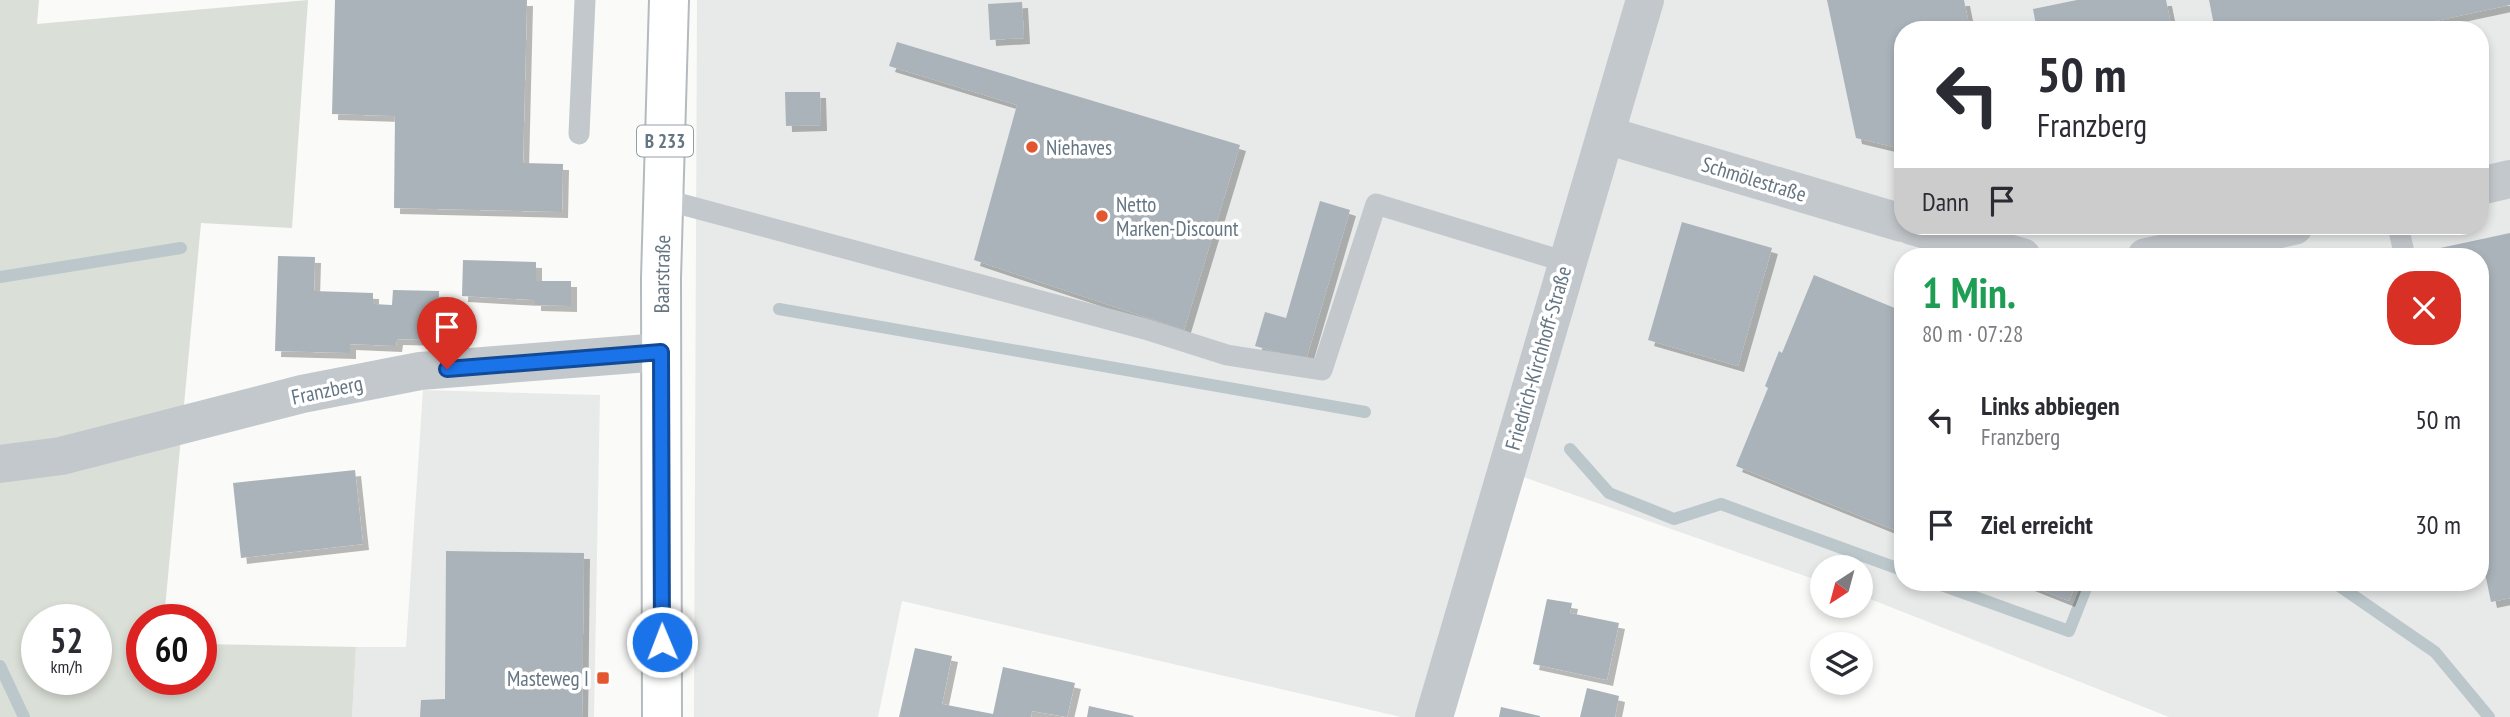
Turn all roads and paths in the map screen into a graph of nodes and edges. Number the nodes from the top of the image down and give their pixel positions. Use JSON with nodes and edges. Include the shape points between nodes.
{"nodes":[{"id":1,"x":585,"y":0,"type":"edge"},
{"id":2,"x":669,"y":0,"type":"edge"},
{"id":3,"x":1645,"y":0,"type":"edge"},
{"id":4,"x":579,"y":134,"type":"dead end"},
{"id":5,"x":1606,"y":135,"type":"junction"},
{"id":6,"x":2510,"y":179,"type":"edge"},
{"id":7,"x":2489,"y":184,"type":"edge"},
{"id":8,"x":662,"y":199,"type":"junction"},
{"id":9,"x":1894,"y":221,"type":"edge"},
{"id":10,"x":1944,"y":235,"type":"edge"},
{"id":11,"x":2251,"y":235,"type":"edge"},
{"id":12,"x":1990,"y":248,"type":"edge"},
{"id":13,"x":2189,"y":248,"type":"edge"},
{"id":14,"x":1566,"y":262,"type":"junction"},
{"id":15,"x":661,"y":352,"type":"junction"},
{"id":16,"x":0,"y":464,"type":"edge"},
{"id":17,"x":662,"y":717,"type":"edge"},
{"id":18,"x":1434,"y":717,"type":"edge"}],
"edges":[{"from":1,"to":4,"type":"lane"},
{"from":2,"to":8,"type":"main road","name":"Baarstraße","number":"B 233"},
{"from":3,"to":5,"type":"street","name":"Friedrich-Kirchhoff-Straße"},
{"from":5,"to":9,"type":"street","name":"Schmölestraße"},
{"from":5,"to":14,"type":"street","name":"Friedrich-Kirchhoff-Straße"},
{"from":6,"to":7,"type":"street"},
{"from":8,"to":14,"type":"lane","via":[[1227,355],[1322,370],[1376,204]]},
{"from":8,"to":15,"type":"main road","name":"Baarstraße","number":"B 233"},
{"from":10,"to":12,"type":"street"},
{"from":11,"to":13,"type":"street"},
{"from":14,"to":18,"type":"street","name":"Friedrich-Kirchhoff-Straße"},
{"from":15,"to":16,"type":"street","name":"Franzberg","via":[[420,371],[302,394],[61,456]]},
{"from":15,"to":17,"type":"main road","name":"Baarstraße","number":"B 233"}]}
